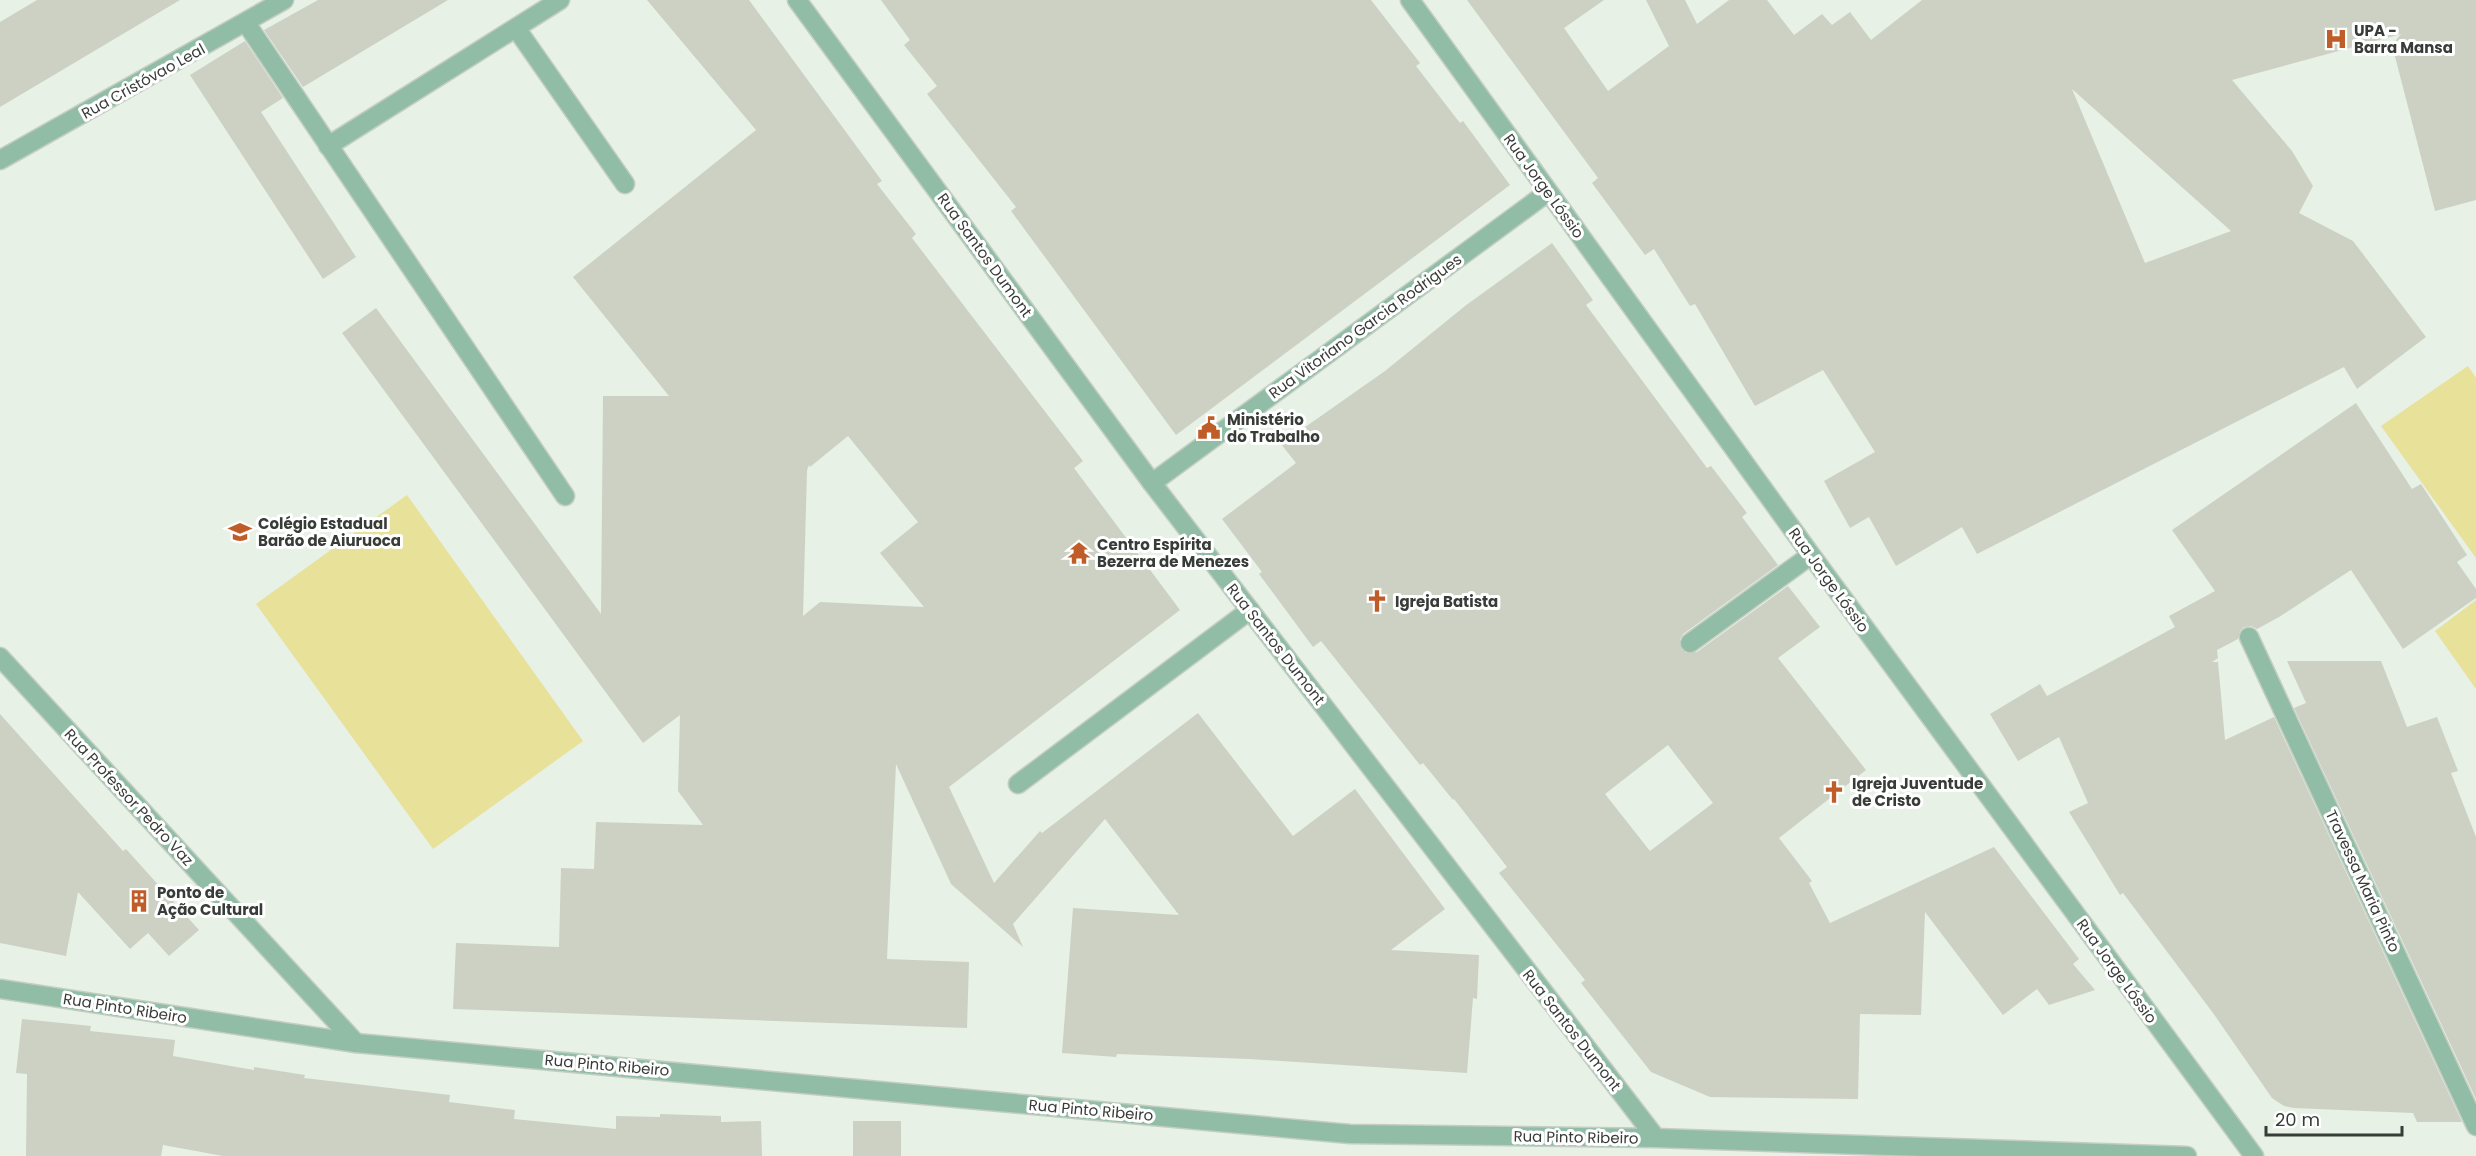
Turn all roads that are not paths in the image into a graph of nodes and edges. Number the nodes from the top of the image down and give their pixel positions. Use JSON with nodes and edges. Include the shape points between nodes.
{"nodes":[{"id":1,"x":284,"y":0,"type":"edge"},
{"id":2,"x":560,"y":0,"type":"edge"},
{"id":3,"x":797,"y":0,"type":"edge"},
{"id":4,"x":1410,"y":0,"type":"edge"},
{"id":5,"x":246,"y":23,"type":"junction"},
{"id":6,"x":516,"y":28,"type":"junction"},
{"id":7,"x":328,"y":146,"type":"junction"},
{"id":8,"x":0,"y":160,"type":"edge"},
{"id":9,"x":625,"y":184,"type":"dead end"},
{"id":10,"x":1548,"y":192,"type":"junction"},
{"id":11,"x":1152,"y":483,"type":"junction"},
{"id":12,"x":565,"y":495,"type":"dead end"},
{"id":13,"x":1811,"y":555,"type":"junction"},
{"id":14,"x":1250,"y":610,"type":"junction"},
{"id":15,"x":2249,"y":638,"type":"dead end"},
{"id":16,"x":1690,"y":643,"type":"dead end"},
{"id":17,"x":0,"y":657,"type":"edge"},
{"id":18,"x":1018,"y":784,"type":"dead end"},
{"id":19,"x":0,"y":989,"type":"edge"},
{"id":20,"x":356,"y":1043,"type":"junction"},
{"id":21,"x":2476,"y":1125,"type":"edge"},
{"id":22,"x":1656,"y":1138,"type":"junction"},
{"id":23,"x":2187,"y":1156,"type":"edge"},
{"id":24,"x":2253,"y":1156,"type":"edge"}],
"edges":[{"from":1,"to":5,"type":"street","name":"Rua Cristóvao Leal"},
{"from":2,"to":6,"type":"street"},
{"from":3,"to":11,"type":"street","name":"Rua Santos Dumont"},
{"from":4,"to":10,"type":"street","name":"Rua Jorge Lóssio"},
{"from":5,"to":7,"type":"street"},
{"from":5,"to":8,"type":"street","name":"Rua Cristóvao Leal"},
{"from":6,"to":7,"type":"street"},
{"from":6,"to":9,"type":"street"},
{"from":7,"to":12,"type":"street"},
{"from":10,"to":11,"type":"street","name":"Rua Vitoriano Garcia Rodrigues"},
{"from":10,"to":13,"type":"street","name":"Rua Jorge Lóssio"},
{"from":11,"to":14,"type":"street","name":"Rua Santos Dumont"},
{"from":13,"to":16,"type":"street"},
{"from":13,"to":24,"type":"street","name":"Rua Jorge Lóssio"},
{"from":14,"to":18,"type":"street"},
{"from":14,"to":22,"type":"street","name":"Rua Santos Dumont"},
{"from":15,"to":21,"type":"street","name":"Travessa Maria Pinto"},
{"from":17,"to":20,"type":"street","name":"Rua Professor Pedro Vaz"},
{"from":19,"to":20,"type":"street","name":"Rua Pinto Ribeiro"},
{"from":20,"to":22,"type":"street","name":"Rua Pinto Ribeiro","via":[[1350,1134]]},
{"from":22,"to":23,"type":"street","name":"Rua Pinto Ribeiro"}]}
